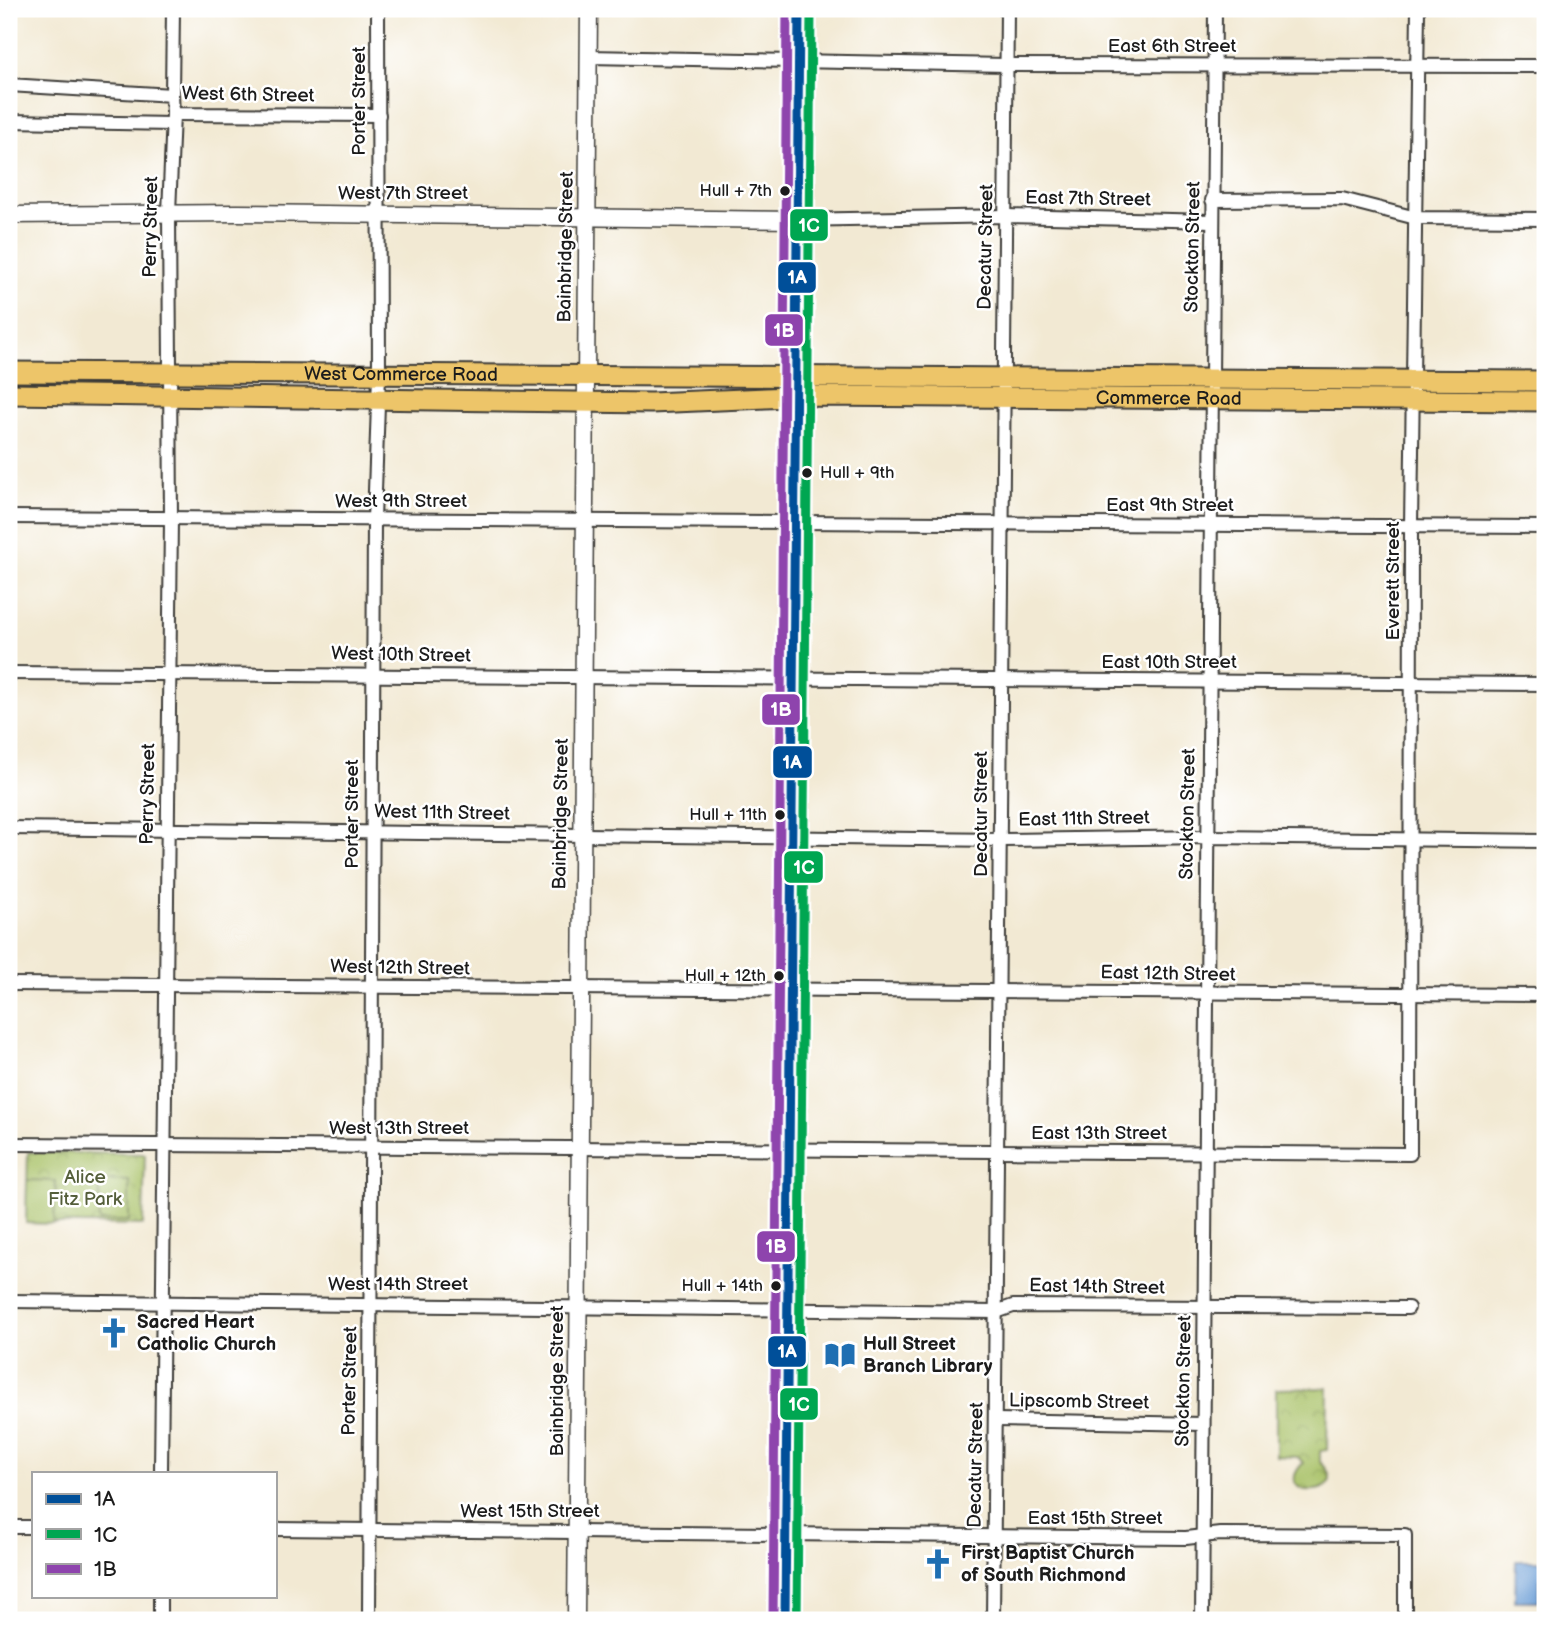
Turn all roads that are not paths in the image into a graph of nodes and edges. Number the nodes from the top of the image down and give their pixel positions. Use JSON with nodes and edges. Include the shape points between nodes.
{"nodes":[{"id":1,"x":173,"y":9,"type":"edge"},
{"id":2,"x":378,"y":9,"type":"edge"},
{"id":3,"x":589,"y":9,"type":"edge"},
{"id":4,"x":799,"y":9,"type":"edge"},
{"id":5,"x":1007,"y":9,"type":"edge"},
{"id":6,"x":1215,"y":9,"type":"edge"},
{"id":7,"x":1418,"y":9,"type":"edge"},
{"id":8,"x":588,"y":57,"type":"junction"},
{"id":9,"x":799,"y":62,"type":"junction"},
{"id":10,"x":1007,"y":65,"type":"junction"},
{"id":11,"x":1216,"y":66,"type":"junction"},
{"id":12,"x":1417,"y":66,"type":"junction"},
{"id":13,"x":1545,"y":66,"type":"edge"},
{"id":14,"x":9,"y":85,"type":"edge"},
{"id":15,"x":172,"y":95,"type":"junction"},
{"id":16,"x":379,"y":115,"type":"junction"},
{"id":17,"x":172,"y":119,"type":"junction"},
{"id":18,"x":9,"y":121,"type":"edge"},
{"id":19,"x":1212,"y":200,"type":"junction"},
{"id":20,"x":169,"y":213,"type":"junction"},
{"id":21,"x":380,"y":214,"type":"junction"},
{"id":22,"x":9,"y":215,"type":"edge"},
{"id":23,"x":588,"y":215,"type":"junction"},
{"id":24,"x":1006,"y":216,"type":"junction"},
{"id":25,"x":1416,"y":218,"type":"junction"},
{"id":26,"x":1545,"y":219,"type":"edge"},
{"id":27,"x":796,"y":220,"type":"junction"},
{"id":28,"x":1212,"y":221,"type":"junction"},
{"id":29,"x":9,"y":372,"type":"edge"},
{"id":30,"x":169,"y":373,"type":"junction"},
{"id":31,"x":379,"y":375,"type":"junction"},
{"id":32,"x":795,"y":375,"type":"junction"},
{"id":33,"x":586,"y":377,"type":"junction"},
{"id":34,"x":1003,"y":377,"type":"junction"},
{"id":35,"x":1210,"y":378,"type":"junction"},
{"id":36,"x":1415,"y":380,"type":"junction"},
{"id":37,"x":1545,"y":381,"type":"edge"},
{"id":38,"x":9,"y":394,"type":"edge"},
{"id":39,"x":169,"y":395,"type":"junction"},
{"id":40,"x":379,"y":397,"type":"junction"},
{"id":41,"x":794,"y":397,"type":"junction"},
{"id":42,"x":1003,"y":398,"type":"junction"},
{"id":43,"x":1210,"y":399,"type":"junction"},
{"id":44,"x":1415,"y":401,"type":"junction"},
{"id":45,"x":1545,"y":401,"type":"edge"},
{"id":46,"x":585,"y":403,"type":"junction"},
{"id":47,"x":9,"y":517,"type":"edge"},
{"id":48,"x":171,"y":519,"type":"junction"},
{"id":49,"x":373,"y":520,"type":"junction"},
{"id":50,"x":584,"y":522,"type":"junction"},
{"id":51,"x":794,"y":522,"type":"junction"},
{"id":52,"x":1002,"y":523,"type":"junction"},
{"id":53,"x":1209,"y":525,"type":"junction"},
{"id":54,"x":1411,"y":526,"type":"junction"},
{"id":55,"x":1545,"y":527,"type":"edge"},
{"id":56,"x":9,"y":673,"type":"edge"},
{"id":57,"x":169,"y":673,"type":"junction"},
{"id":58,"x":372,"y":674,"type":"junction"},
{"id":59,"x":584,"y":677,"type":"junction"},
{"id":60,"x":792,"y":677,"type":"junction"},
{"id":61,"x":1001,"y":681,"type":"junction"},
{"id":62,"x":1209,"y":682,"type":"junction"},
{"id":63,"x":1545,"y":684,"type":"edge"},
{"id":64,"x":1412,"y":685,"type":"junction"},
{"id":65,"x":9,"y":828,"type":"edge"},
{"id":66,"x":167,"y":828,"type":"junction"},
{"id":67,"x":371,"y":831,"type":"junction"},
{"id":68,"x":582,"y":833,"type":"junction"},
{"id":69,"x":791,"y":836,"type":"junction"},
{"id":70,"x":1207,"y":837,"type":"junction"},
{"id":71,"x":1001,"y":839,"type":"junction"},
{"id":72,"x":1412,"y":840,"type":"junction"},
{"id":73,"x":1545,"y":841,"type":"edge"},
{"id":74,"x":9,"y":984,"type":"edge"},
{"id":75,"x":166,"y":985,"type":"junction"},
{"id":76,"x":370,"y":988,"type":"junction"},
{"id":77,"x":581,"y":989,"type":"junction"},
{"id":78,"x":791,"y":990,"type":"junction"},
{"id":79,"x":998,"y":992,"type":"junction"},
{"id":80,"x":1205,"y":994,"type":"junction"},
{"id":81,"x":1410,"y":995,"type":"junction"},
{"id":82,"x":1545,"y":995,"type":"edge"},
{"id":83,"x":9,"y":1144,"type":"edge"},
{"id":84,"x":164,"y":1146,"type":"junction"},
{"id":85,"x":370,"y":1147,"type":"junction"},
{"id":86,"x":580,"y":1149,"type":"junction"},
{"id":87,"x":789,"y":1151,"type":"junction"},
{"id":88,"x":998,"y":1152,"type":"junction"},
{"id":89,"x":1205,"y":1154,"type":"junction"},
{"id":90,"x":1410,"y":1154,"type":"joint"},
{"id":91,"x":9,"y":1301,"type":"edge"},
{"id":92,"x":162,"y":1302,"type":"junction"},
{"id":93,"x":370,"y":1304,"type":"junction"},
{"id":94,"x":579,"y":1305,"type":"junction"},
{"id":95,"x":788,"y":1307,"type":"junction"},
{"id":96,"x":1204,"y":1308,"type":"junction"},
{"id":97,"x":1408,"y":1308,"type":"dead end"},
{"id":98,"x":996,"y":1312,"type":"junction"},
{"id":99,"x":996,"y":1420,"type":"junction"},
{"id":100,"x":1203,"y":1424,"type":"junction"},
{"id":101,"x":161,"y":1472,"type":"edge"},
{"id":102,"x":9,"y":1527,"type":"edge"},
{"id":103,"x":32,"y":1527,"type":"edge"},
{"id":104,"x":276,"y":1529,"type":"edge"},
{"id":105,"x":369,"y":1530,"type":"junction"},
{"id":106,"x":577,"y":1531,"type":"junction"},
{"id":107,"x":785,"y":1533,"type":"junction"},
{"id":108,"x":995,"y":1536,"type":"junction"},
{"id":109,"x":1202,"y":1536,"type":"junction"},
{"id":110,"x":160,"y":1598,"type":"edge"},
{"id":111,"x":160,"y":1620,"type":"edge"},
{"id":112,"x":369,"y":1620,"type":"edge"},
{"id":113,"x":576,"y":1620,"type":"edge"},
{"id":114,"x":785,"y":1620,"type":"edge"},
{"id":115,"x":993,"y":1620,"type":"edge"},
{"id":116,"x":1202,"y":1620,"type":"edge"},
{"id":117,"x":1405,"y":1620,"type":"edge"}],
"edges":[{"from":1,"to":15,"type":"street"},
{"from":2,"to":16,"type":"street","name":"Porter Street"},
{"from":3,"to":8,"type":"street","name":"Bainbridge Street"},
{"from":4,"to":9,"type":"main road"},
{"from":5,"to":10,"type":"street","name":"Decatur Street"},
{"from":6,"to":11,"type":"street","name":"Stockton Street"},
{"from":7,"to":12,"type":"street","name":"Everett Street"},
{"from":8,"to":9,"type":"street"},
{"from":8,"to":23,"type":"street","name":"Bainbridge Street"},
{"from":9,"to":10,"type":"street","name":"East 6th Street"},
{"from":9,"to":27,"type":"main road"},
{"from":10,"to":11,"type":"street","name":"East 6th Street"},
{"from":10,"to":24,"type":"street","name":"Decatur Street"},
{"from":11,"to":12,"type":"street","name":"East 6th Street"},
{"from":11,"to":19,"type":"street","name":"Stockton Street"},
{"from":12,"to":13,"type":"street","name":"East 6th Street"},
{"from":12,"to":25,"type":"street","name":"Everett Street"},
{"from":14,"to":15,"type":"street","name":"West 6th Street"},
{"from":15,"to":17,"type":"street","name":"West 6th Street"},
{"from":16,"to":17,"type":"street","name":"West 6th Street"},
{"from":16,"to":21,"type":"street","name":"Porter Street"},
{"from":17,"to":18,"type":"street"},
{"from":17,"to":20,"type":"street","name":"Perry Street"},
{"from":19,"to":25,"type":"street","via":[[1342,199]]},
{"from":19,"to":28,"type":"street","name":"Stockton Street"},
{"from":20,"to":21,"type":"street","name":"West 7th Street"},
{"from":20,"to":22,"type":"street","name":"West 7th Street"},
{"from":20,"to":30,"type":"street","name":"Perry Street"},
{"from":21,"to":23,"type":"street","name":"West 7th Street"},
{"from":21,"to":31,"type":"street","name":"Porter Street"},
{"from":23,"to":27,"type":"street","name":"West 7th Street"},
{"from":23,"to":33,"type":"street","name":"Bainbridge Street"},
{"from":24,"to":27,"type":"street","name":"East 7th Street"},
{"from":24,"to":28,"type":"street","name":"East 7th Street"},
{"from":24,"to":34,"type":"street","name":"Decatur Street"},
{"from":25,"to":26,"type":"street"},
{"from":25,"to":36,"type":"street","name":"Everett Street"},
{"from":27,"to":32,"type":"main road"},
{"from":28,"to":35,"type":"street","name":"Stockton Street"},
{"from":29,"to":30,"type":"main road","name":"West Commerce Road"},
{"from":30,"to":31,"type":"main road","name":"West Commerce Road"},
{"from":30,"to":39,"type":"street","name":"Perry Street"},
{"from":31,"to":33,"type":"main road","name":"West Commerce Road"},
{"from":31,"to":40,"type":"street","name":"Porter Street"},
{"from":32,"to":33,"type":"main road","name":"West Commerce Road"},
{"from":32,"to":34,"type":"main road","name":"Commerce Road"},
{"from":32,"to":41,"type":"main road"},
{"from":33,"to":46,"type":"street","name":"Bainbridge Street"},
{"from":34,"to":35,"type":"main road","name":"Commerce Road"},
{"from":34,"to":42,"type":"street","name":"Decatur Street"},
{"from":35,"to":36,"type":"main road","name":"Commerce Road"},
{"from":35,"to":43,"type":"street","name":"Stockton Street"},
{"from":36,"to":37,"type":"main road","name":"Commerce Road"},
{"from":36,"to":44,"type":"street","name":"Everett Street"},
{"from":38,"to":39,"type":"main road","name":"West Commerce Road"},
{"from":39,"to":40,"type":"main road","name":"West Commerce Road"},
{"from":39,"to":48,"type":"street","name":"Perry Street"},
{"from":40,"to":46,"type":"main road","name":"West Commerce Road"},
{"from":40,"to":49,"type":"street","name":"Porter Street"},
{"from":41,"to":42,"type":"main road","name":"Commerce Road"},
{"from":41,"to":46,"type":"main road","name":"West Commerce Road"},
{"from":41,"to":51,"type":"main road"},
{"from":42,"to":43,"type":"main road","name":"Commerce Road"},
{"from":42,"to":52,"type":"street","name":"Decatur Street"},
{"from":43,"to":44,"type":"main road","name":"Commerce Road"},
{"from":43,"to":53,"type":"street","name":"Stockton Street"},
{"from":44,"to":45,"type":"main road","name":"Commerce Road"},
{"from":44,"to":54,"type":"street","name":"Everett Street"},
{"from":46,"to":50,"type":"street","name":"Bainbridge Street"},
{"from":47,"to":48,"type":"street","name":"West 9th Street"},
{"from":48,"to":49,"type":"street","name":"West 9th Street"},
{"from":48,"to":57,"type":"street","name":"Perry Street"},
{"from":49,"to":50,"type":"street","name":"West 9th Street"},
{"from":49,"to":58,"type":"street","name":"Porter Street"},
{"from":50,"to":51,"type":"street","name":"West 9th Street"},
{"from":50,"to":59,"type":"street","name":"Bainbridge Street"},
{"from":51,"to":52,"type":"street","name":"East 9th Street"},
{"from":51,"to":60,"type":"main road"},
{"from":52,"to":53,"type":"street","name":"East 9th Street"},
{"from":52,"to":61,"type":"street","name":"Decatur Street"},
{"from":53,"to":54,"type":"street","name":"East 9th Street"},
{"from":53,"to":62,"type":"street","name":"Stockton Street"},
{"from":54,"to":55,"type":"street","name":"East 9th Street"},
{"from":54,"to":64,"type":"street","name":"Everett Street"},
{"from":56,"to":57,"type":"street","name":"West 10th Street"},
{"from":57,"to":58,"type":"street","name":"West 10th Street"},
{"from":57,"to":66,"type":"street","name":"Perry Street"},
{"from":58,"to":59,"type":"street","name":"West 10th Street"},
{"from":58,"to":67,"type":"street","name":"Porter Street"},
{"from":59,"to":60,"type":"street","name":"West 10th Street"},
{"from":59,"to":68,"type":"street","name":"Bainbridge Street"},
{"from":60,"to":61,"type":"street","name":"East 10th Street"},
{"from":60,"to":69,"type":"main road"},
{"from":61,"to":62,"type":"street","name":"East 10th Street"},
{"from":61,"to":71,"type":"street","name":"Decatur Street"},
{"from":62,"to":64,"type":"street","name":"East 10th Street"},
{"from":62,"to":70,"type":"street","name":"Stockton Street"},
{"from":63,"to":64,"type":"street","name":"East 10th Street"},
{"from":64,"to":72,"type":"street","name":"Everett Street"},
{"from":65,"to":66,"type":"street","name":"West 11th Street"},
{"from":66,"to":67,"type":"street","name":"West 11th Street"},
{"from":66,"to":75,"type":"street","name":"Perry Street"},
{"from":67,"to":68,"type":"street","name":"West 11th Street"},
{"from":67,"to":76,"type":"street","name":"Porter Street"},
{"from":68,"to":69,"type":"street","name":"West 11th Street"},
{"from":68,"to":77,"type":"street","name":"Bainbridge Street"},
{"from":69,"to":71,"type":"street","name":"East 11th Street"},
{"from":69,"to":78,"type":"main road"},
{"from":70,"to":71,"type":"street","name":"East 11th Street"},
{"from":70,"to":72,"type":"street","name":"East 11th Street"},
{"from":70,"to":80,"type":"street","name":"Stockton Street"},
{"from":71,"to":79,"type":"street","name":"Decatur Street"},
{"from":72,"to":73,"type":"street","name":"East 11th Street"},
{"from":72,"to":81,"type":"street","name":"Everett Street"},
{"from":74,"to":75,"type":"street","name":"West 12th Street"},
{"from":75,"to":76,"type":"street","name":"West 12th Street"},
{"from":75,"to":84,"type":"street","name":"Perry Street"},
{"from":76,"to":77,"type":"street","name":"West 12th Street"},
{"from":76,"to":85,"type":"street","name":"Porter Street"},
{"from":77,"to":78,"type":"street","name":"West 12th Street"},
{"from":77,"to":86,"type":"street","name":"Bainbridge Street"},
{"from":78,"to":79,"type":"street","name":"East 12th Street"},
{"from":78,"to":87,"type":"main road"},
{"from":79,"to":80,"type":"street","name":"East 12th Street"},
{"from":79,"to":88,"type":"street","name":"Decatur Street"},
{"from":80,"to":81,"type":"street","name":"East 12th Street"},
{"from":80,"to":89,"type":"street","name":"Stockton Street"},
{"from":81,"to":82,"type":"street","name":"East 12th Street"},
{"from":81,"to":90,"type":"street","name":"Everett Street"},
{"from":83,"to":84,"type":"street","name":"West 13th Street"},
{"from":84,"to":85,"type":"street","name":"West 13th Street"},
{"from":84,"to":92,"type":"street","name":"Perry Street"},
{"from":85,"to":86,"type":"street","name":"West 13th Street"},
{"from":85,"to":93,"type":"street","name":"Porter Street"},
{"from":86,"to":87,"type":"street","name":"West 13th Street"},
{"from":86,"to":94,"type":"street","name":"Bainbridge Street"},
{"from":87,"to":88,"type":"street","name":"East 13th Street"},
{"from":87,"to":95,"type":"main road"},
{"from":88,"to":89,"type":"street","name":"East 13th Street"},
{"from":88,"to":98,"type":"street","name":"Decatur Street"},
{"from":89,"to":90,"type":"street","name":"East 13th Street"},
{"from":89,"to":96,"type":"street","name":"Stockton Street"},
{"from":91,"to":92,"type":"street","name":"West 14th Street"},
{"from":92,"to":93,"type":"street","name":"West 14th Street"},
{"from":92,"to":101,"type":"street","name":"Perry Street"},
{"from":93,"to":94,"type":"street","name":"West 14th Street"},
{"from":93,"to":105,"type":"street","name":"Porter Street"},
{"from":94,"to":95,"type":"street","name":"West 14th Street"},
{"from":94,"to":106,"type":"street","name":"Bainbridge Street"},
{"from":95,"to":98,"type":"street","name":"East 14th Street"},
{"from":95,"to":107,"type":"main road"},
{"from":96,"to":97,"type":"street","name":"East 14th Street"},
{"from":96,"to":98,"type":"street","name":"East 14th Street","via":[[1013,1306]]},
{"from":96,"to":100,"type":"street","name":"Stockton Street"},
{"from":98,"to":99,"type":"street","name":"Decatur Street"},
{"from":99,"to":100,"type":"street","name":"Lipscomb Street"},
{"from":99,"to":108,"type":"street","name":"Decatur Street"},
{"from":100,"to":109,"type":"street","name":"Stockton Street"},
{"from":102,"to":103,"type":"street"},
{"from":104,"to":105,"type":"street","name":"West 15th Street"},
{"from":105,"to":106,"type":"street","name":"West 15th Street"},
{"from":105,"to":112,"type":"street","name":"Porter Street"},
{"from":106,"to":107,"type":"street","name":"West 15th Street"},
{"from":106,"to":113,"type":"street","name":"Bainbridge Street"},
{"from":107,"to":108,"type":"street","name":"East 15th Street"},
{"from":107,"to":114,"type":"main road"},
{"from":108,"to":109,"type":"street","name":"East 15th Street"},
{"from":108,"to":115,"type":"street","name":"Decatur Street"},
{"from":109,"to":116,"type":"street","name":"Stockton Street"},
{"from":109,"to":117,"type":"street","name":"East 15th Street","via":[[1405,1535]]},
{"from":110,"to":111,"type":"street"}]}
